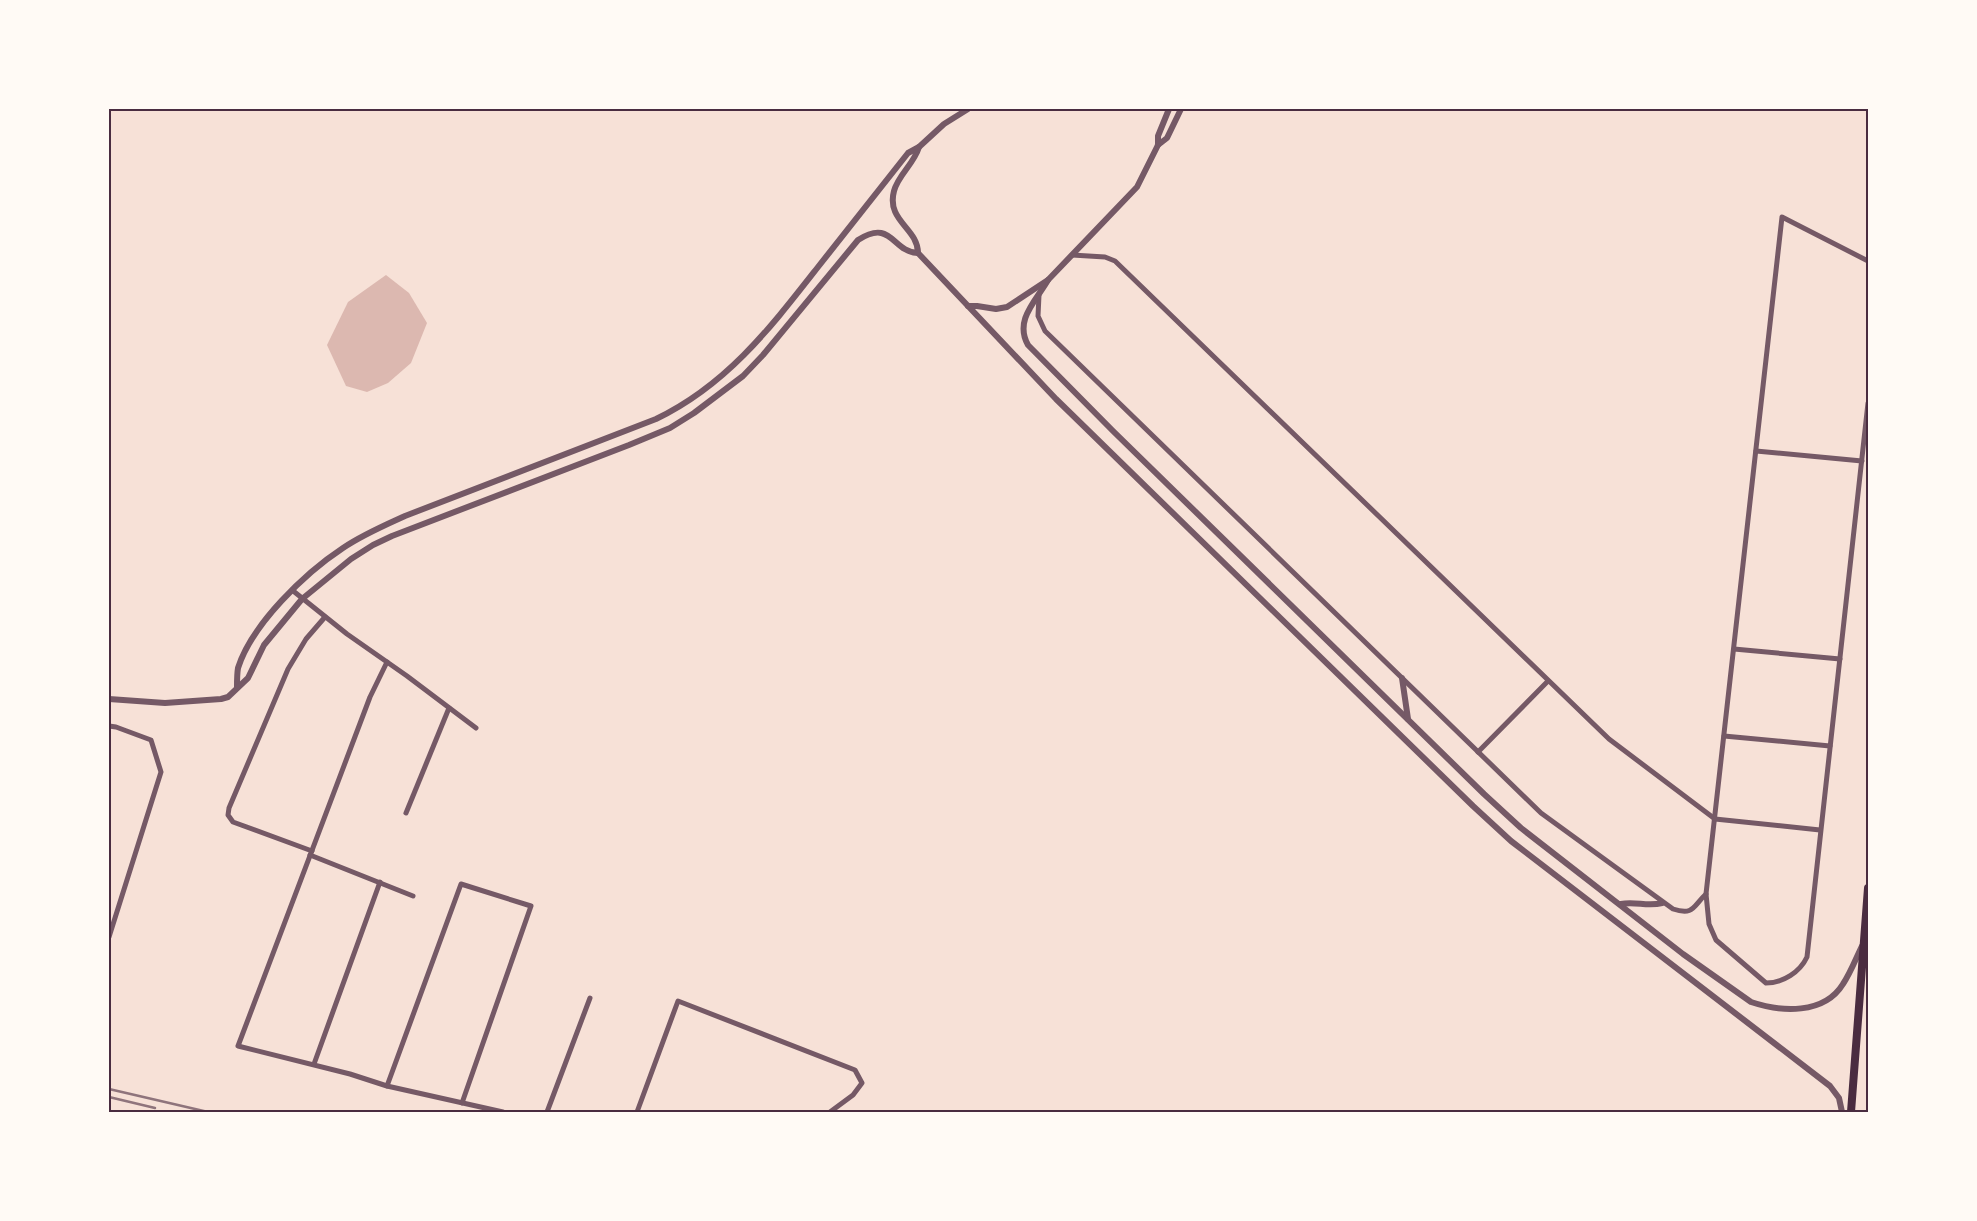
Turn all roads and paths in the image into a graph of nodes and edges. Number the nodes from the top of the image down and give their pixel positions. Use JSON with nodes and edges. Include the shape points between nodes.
{"nodes":[{"id":1,"x":968,"y":109,"type":"edge"},
{"id":2,"x":1169,"y":109,"type":"edge"},
{"id":3,"x":1181,"y":109,"type":"edge"},
{"id":4,"x":1158,"y":145,"type":"junction"},
{"id":5,"x":919,"y":147,"type":"junction"},
{"id":6,"x":918,"y":253,"type":"junction"},
{"id":7,"x":1072,"y":255,"type":"junction"},
{"id":8,"x":1868,"y":262,"type":"edge"},
{"id":9,"x":1048,"y":280,"type":"junction"},
{"id":10,"x":1039,"y":295,"type":"junction"},
{"id":11,"x":968,"y":306,"type":"junction"},
{"id":12,"x":1868,"y":403,"type":"edge"},
{"id":13,"x":1756,"y":451,"type":"junction"},
{"id":14,"x":1862,"y":461,"type":"junction"},
{"id":15,"x":292,"y":590,"type":"junction"},
{"id":16,"x":302,"y":599,"type":"junction"},
{"id":17,"x":325,"y":617,"type":"junction"},
{"id":18,"x":1734,"y":649,"type":"junction"},
{"id":19,"x":1840,"y":659,"type":"junction"},
{"id":20,"x":386,"y":662,"type":"junction"},
{"id":21,"x":1402,"y":678,"type":"junction"},
{"id":22,"x":1548,"y":681,"type":"junction"},
{"id":23,"x":237,"y":687,"type":"junction"},
{"id":24,"x":109,"y":698,"type":"edge"},
{"id":25,"x":449,"y":708,"type":"junction"},
{"id":26,"x":1408,"y":719,"type":"junction"},
{"id":27,"x":109,"y":726,"type":"edge"},
{"id":28,"x":476,"y":728,"type":"dead end"},
{"id":29,"x":1724,"y":736,"type":"junction"},
{"id":30,"x":1830,"y":746,"type":"junction"},
{"id":31,"x":1478,"y":752,"type":"junction"},
{"id":32,"x":406,"y":813,"type":"dead end"},
{"id":33,"x":1715,"y":819,"type":"junction"},
{"id":34,"x":1820,"y":830,"type":"junction"},
{"id":35,"x":311,"y":853,"type":"junction"},
{"id":36,"x":380,"y":882,"type":"junction"},
{"id":37,"x":1868,"y":888,"type":"edge"},
{"id":38,"x":1706,"y":894,"type":"junction"},
{"id":39,"x":413,"y":896,"type":"dead end"},
{"id":40,"x":1662,"y":902,"type":"junction"},
{"id":41,"x":1621,"y":904,"type":"junction"},
{"id":42,"x":109,"y":937,"type":"edge"},
{"id":43,"x":1864,"y":943,"type":"junction"},
{"id":44,"x":590,"y":998,"type":"dead end"},
{"id":45,"x":314,"y":1064,"type":"junction"},
{"id":46,"x":387,"y":1086,"type":"junction"},
{"id":47,"x":462,"y":1103,"type":"junction"},
{"id":48,"x":503,"y":1112,"type":"edge"},
{"id":49,"x":547,"y":1112,"type":"edge"},
{"id":50,"x":637,"y":1112,"type":"edge"},
{"id":51,"x":830,"y":1112,"type":"edge"},
{"id":52,"x":1842,"y":1112,"type":"edge"},
{"id":53,"x":1851,"y":1112,"type":"edge"}],
"edges":[{"from":1,"to":5,"type":"street","via":[[944,124]]},
{"from":2,"to":4,"type":"street","via":[[1158,136]]},
{"from":3,"to":4,"type":"street","via":[[1168,138]]},
{"from":4,"to":7,"type":"street","via":[[1137,187]]},
{"from":5,"to":6,"type":"street","via":[[916,157],[897,184],[893,198],[895,213],[914,238]]},
{"from":5,"to":15,"type":"street","via":[[908,153],[758,342],[711,384],[656,419],[368,533],[324,561]]},
{"from":6,"to":11,"type":"street"},
{"from":6,"to":16,"type":"street","via":[[908,252],[884,233],[864,236],[743,376],[694,414],[629,445],[380,542],[350,559]]},
{"from":7,"to":9,"type":"street"},
{"from":7,"to":22,"type":"street","via":[[1105,257],[1115,261]]},
{"from":8,"to":13,"type":"street","via":[[1782,217]]},
{"from":9,"to":10,"type":"street"},
{"from":9,"to":11,"type":"street","via":[[1007,307]]},
{"from":10,"to":21,"type":"street","via":[[1038,316],[1045,331]]},
{"from":10,"to":26,"type":"street","via":[[1025,316],[1023,333],[1028,345]]},
{"from":11,"to":52,"type":"street","via":[[1056,400],[1473,806],[1511,840],[1830,1086],[1839,1098]]},
{"from":12,"to":14,"type":"street"},
{"from":13,"to":14,"type":"street"},
{"from":13,"to":18,"type":"street"},
{"from":14,"to":19,"type":"street"},
{"from":15,"to":16,"type":"street"},
{"from":15,"to":23,"type":"street","via":[[251,641],[238,670]]},
{"from":16,"to":17,"type":"street"},
{"from":16,"to":23,"type":"street","via":[[264,645],[248,678]]},
{"from":17,"to":20,"type":"street"},
{"from":17,"to":35,"type":"street","via":[[288,669],[228,815],[233,822]]},
{"from":18,"to":19,"type":"street"},
{"from":18,"to":29,"type":"street"},
{"from":19,"to":30,"type":"street"},
{"from":20,"to":25,"type":"street"},
{"from":20,"to":35,"type":"street"},
{"from":21,"to":26,"type":"street"},
{"from":21,"to":31,"type":"street"},
{"from":22,"to":31,"type":"street"},
{"from":22,"to":33,"type":"street","via":[[1609,739]]},
{"from":23,"to":24,"type":"street","via":[[228,697],[221,699],[165,704]]},
{"from":25,"to":28,"type":"street"},
{"from":25,"to":32,"type":"street"},
{"from":26,"to":41,"type":"street","via":[[1521,828]]},
{"from":27,"to":42,"type":"street","via":[[151,740],[161,772]]},
{"from":29,"to":30,"type":"street"},
{"from":29,"to":33,"type":"street"},
{"from":30,"to":34,"type":"street"},
{"from":31,"to":40,"type":"street","via":[[1541,813]]},
{"from":33,"to":34,"type":"street"},
{"from":33,"to":38,"type":"street"},
{"from":34,"to":38,"type":"street","via":[[1807,957],[1793,974],[1775,982],[1763,982],[1716,940],[1708,924]]},
{"from":35,"to":36,"type":"street"},
{"from":35,"to":45,"type":"street","via":[[238,1046]]},
{"from":36,"to":39,"type":"street"},
{"from":36,"to":45,"type":"street"},
{"from":37,"to":43,"type":"main road"},
{"from":38,"to":40,"type":"street","via":[[1696,908],[1687,911],[1672,909]]},
{"from":40,"to":41,"type":"street","via":[[1652,906],[1629,902]]},
{"from":41,"to":43,"type":"street","via":[[1752,1002],[1771,1007],[1804,1009],[1827,1000],[1843,985]]},
{"from":43,"to":53,"type":"main road"},
{"from":44,"to":49,"type":"street"},
{"from":45,"to":46,"type":"street"},
{"from":46,"to":47,"type":"street"},
{"from":46,"to":47,"type":"street","via":[[461,884],[531,906]]},
{"from":47,"to":48,"type":"street"},
{"from":50,"to":51,"type":"street","via":[[678,1001],[855,1070],[862,1083],[853,1095]]}]}
